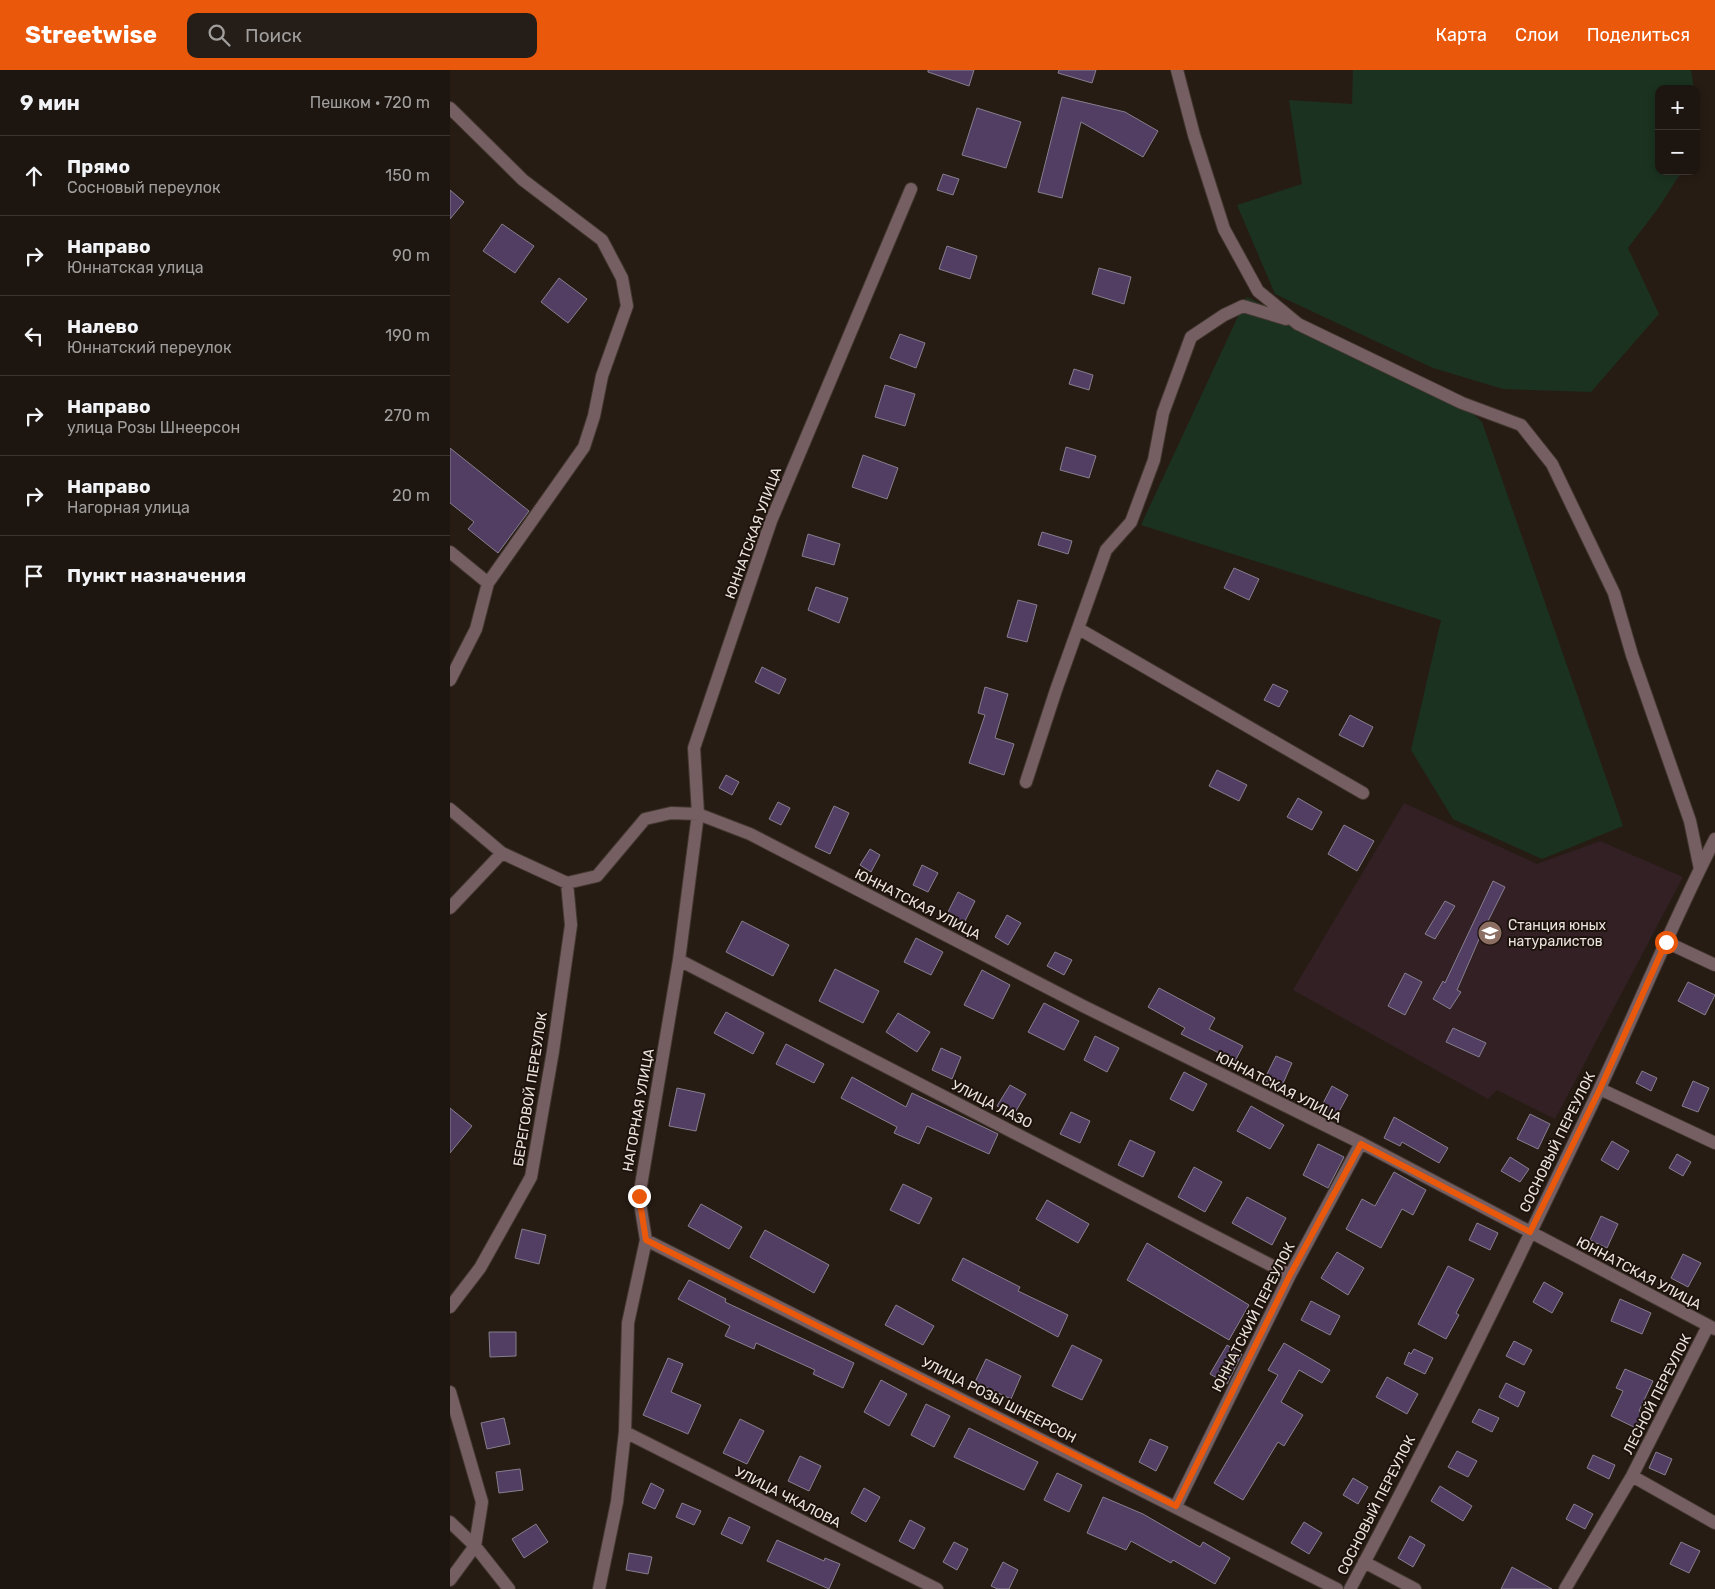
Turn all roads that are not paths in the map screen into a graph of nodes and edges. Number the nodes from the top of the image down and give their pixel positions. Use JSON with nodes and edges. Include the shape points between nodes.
{"nodes":[{"id":1,"x":1176,"y":70,"type":"edge"},
{"id":2,"x":450,"y":108,"type":"edge"},
{"id":3,"x":911,"y":189,"type":"dead end"},
{"id":4,"x":1291,"y":320,"type":"junction"},
{"id":5,"x":450,"y":552,"type":"edge"},
{"id":6,"x":488,"y":583,"type":"junction"},
{"id":7,"x":1079,"y":629,"type":"junction"},
{"id":8,"x":450,"y":680,"type":"edge"},
{"id":9,"x":1026,"y":782,"type":"dead end"},
{"id":10,"x":1363,"y":793,"type":"dead end"},
{"id":11,"x":450,"y":810,"type":"edge"},
{"id":12,"x":698,"y":814,"type":"junction"},
{"id":13,"x":1715,"y":839,"type":"edge"},
{"id":14,"x":502,"y":853,"type":"junction"},
{"id":15,"x":1700,"y":868,"type":"junction"},
{"id":16,"x":567,"y":883,"type":"junction"},
{"id":17,"x":450,"y":908,"type":"edge"},
{"id":18,"x":1666,"y":942,"type":"junction"},
{"id":19,"x":679,"y":960,"type":"junction"},
{"id":20,"x":1715,"y":965,"type":"edge"},
{"id":21,"x":1600,"y":1089,"type":"junction"},
{"id":22,"x":1715,"y":1143,"type":"edge"},
{"id":23,"x":1361,"y":1144,"type":"junction"},
{"id":24,"x":1530,"y":1232,"type":"junction"},
{"id":25,"x":646,"y":1240,"type":"junction"},
{"id":26,"x":1290,"y":1275,"type":"junction"},
{"id":27,"x":450,"y":1307,"type":"edge"},
{"id":28,"x":1712,"y":1327,"type":"edge"},
{"id":29,"x":450,"y":1392,"type":"edge"},
{"id":30,"x":625,"y":1432,"type":"junction"},
{"id":31,"x":1632,"y":1476,"type":"junction"},
{"id":32,"x":1176,"y":1506,"type":"junction"},
{"id":33,"x":450,"y":1522,"type":"edge"},
{"id":34,"x":1715,"y":1522,"type":"edge"},
{"id":35,"x":476,"y":1546,"type":"junction"},
{"id":36,"x":1364,"y":1562,"type":"junction"},
{"id":37,"x":450,"y":1580,"type":"edge"},
{"id":38,"x":509,"y":1589,"type":"edge"},
{"id":39,"x":599,"y":1589,"type":"edge"},
{"id":40,"x":937,"y":1589,"type":"edge"},
{"id":41,"x":1337,"y":1589,"type":"edge"},
{"id":42,"x":1350,"y":1589,"type":"edge"},
{"id":43,"x":1415,"y":1589,"type":"edge"},
{"id":44,"x":1565,"y":1589,"type":"edge"}],
"edges":[{"from":1,"to":4,"type":"street","via":[[1224,229],[1258,291]]},
{"from":2,"to":6,"type":"street","via":[[523,180],[602,240],[622,278],[627,306],[602,376],[584,448]]},
{"from":3,"to":12,"type":"street","name":"ЮННАТСКАЯ УЛИЦА","via":[[768,531],[694,748]]},
{"from":4,"to":7,"type":"street","via":[[1243,306],[1191,337],[1163,413],[1154,460],[1131,522],[1106,550]]},
{"from":4,"to":15,"type":"street","via":[[1462,403],[1521,425],[1552,464],[1614,593],[1632,655],[1690,821]]},
{"from":5,"to":6,"type":"street"},
{"from":6,"to":8,"type":"street","via":[[476,629]]},
{"from":7,"to":9,"type":"street"},
{"from":7,"to":10,"type":"street"},
{"from":11,"to":14,"type":"street"},
{"from":12,"to":16,"type":"street","via":[[670,813],[645,819],[597,876]]},
{"from":12,"to":19,"type":"street","name":"НАГОРНАЯ УЛИЦА"},
{"from":12,"to":23,"type":"street","name":"ЮННАТСКАЯ УЛИЦА","via":[[750,834],[1083,1006]]},
{"from":13,"to":15,"type":"street","name":"СОСНОВЫЙ ПЕРЕУЛОК"},
{"from":14,"to":16,"type":"street"},
{"from":14,"to":17,"type":"street"},
{"from":15,"to":18,"type":"street","name":"СОСНОВЫЙ ПЕРЕУЛОК"},
{"from":16,"to":27,"type":"street","name":"БЕРЕГОВОЙ ПЕРЕУЛОК","via":[[571,924],[531,1177],[480,1268]]},
{"from":18,"to":20,"type":"street"},
{"from":18,"to":21,"type":"street","name":"СОСНОВЫЙ ПЕРЕУЛОК"},
{"from":19,"to":25,"type":"street","name":"НАГОРНАЯ УЛИЦА","via":[[639,1196]]},
{"from":19,"to":26,"type":"street","name":"УЛИЦА ЛАЗО"},
{"from":21,"to":22,"type":"street"},
{"from":21,"to":24,"type":"street","name":"СОСНОВЫЙ ПЕРЕУЛОК"},
{"from":23,"to":24,"type":"street","name":"ЮННАТСКАЯ УЛИЦА"},
{"from":23,"to":26,"type":"street","name":"ЮННАТСКИЙ ПЕРЕУЛОК"},
{"from":24,"to":28,"type":"street","name":"ЮННАТСКАЯ УЛИЦА"},
{"from":24,"to":36,"type":"street","name":"СОСНОВЫЙ ПЕРЕУЛОК"},
{"from":25,"to":30,"type":"street","name":"НАГОРНАЯ УЛИЦА","via":[[628,1323]]},
{"from":25,"to":32,"type":"street","name":"УЛИЦА РОЗЫ ШНЕЕРСОН"},
{"from":26,"to":32,"type":"street","name":"ЮННАТСКИЙ ПЕРЕУЛОК"},
{"from":28,"to":31,"type":"street","name":"ЛЕСНОЙ ПЕРЕУЛОК"},
{"from":29,"to":35,"type":"street","via":[[482,1502]]},
{"from":30,"to":39,"type":"street","name":"НАГОРНАЯ УЛИЦА","via":[[617,1502]]},
{"from":30,"to":40,"type":"street","name":"УЛИЦА ЧКАЛОВА"},
{"from":31,"to":34,"type":"street","name":"ЛЕСНОЙ ПЕРЕУЛОК"},
{"from":31,"to":44,"type":"street","name":"ЛЕСНОЙ ПЕРЕУЛОК"},
{"from":32,"to":41,"type":"street","name":"УЛИЦА РОЗЫ ШНЕЕРСОН"},
{"from":33,"to":35,"type":"street"},
{"from":35,"to":37,"type":"street"},
{"from":35,"to":38,"type":"street"},
{"from":36,"to":42,"type":"street","name":"СОСНОВЫЙ ПЕРЕУЛОК"},
{"from":36,"to":43,"type":"street"}]}
